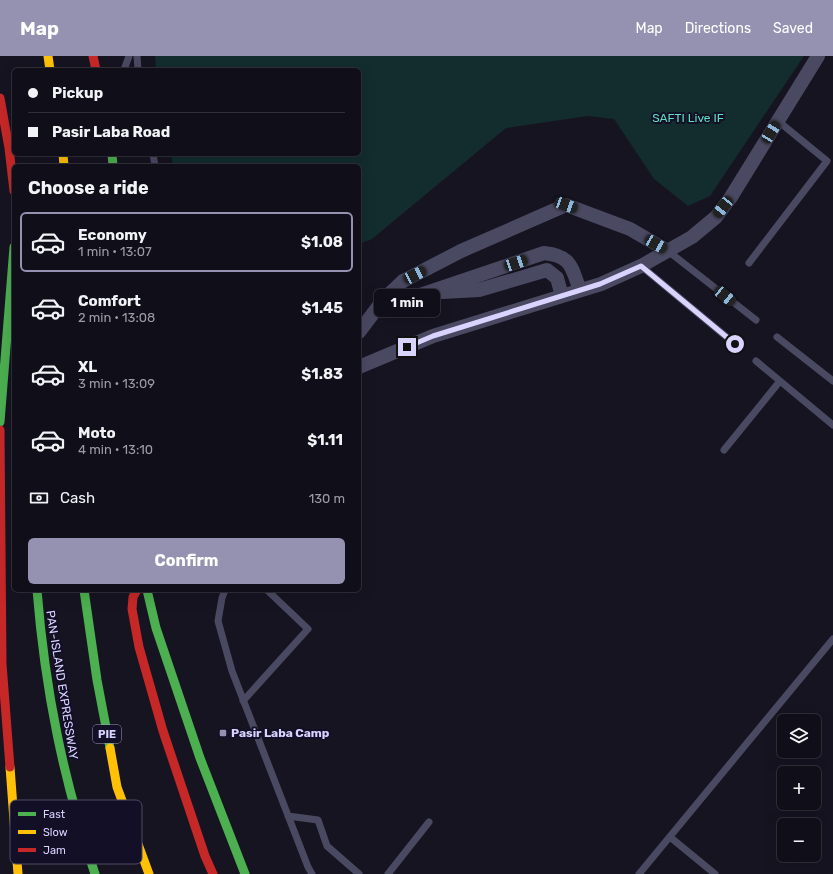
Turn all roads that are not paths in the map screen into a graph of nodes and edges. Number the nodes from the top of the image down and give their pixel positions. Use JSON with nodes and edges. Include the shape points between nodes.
{"nodes":[{"id":1,"x":48,"y":56,"type":"edge"},
{"id":2,"x":93,"y":56,"type":"edge"},
{"id":3,"x":129,"y":56,"type":"edge"},
{"id":4,"x":137,"y":56,"type":"edge"},
{"id":5,"x":818,"y":56,"type":"edge"},
{"id":6,"x":50,"y":68,"type":"edge"},
{"id":7,"x":96,"y":68,"type":"edge"},
{"id":8,"x":125,"y":68,"type":"edge"},
{"id":9,"x":138,"y":68,"type":"edge"},
{"id":10,"x":0,"y":98,"type":"edge"},
{"id":11,"x":778,"y":121,"type":"junction"},
{"id":12,"x":12,"y":174,"type":"edge"},
{"id":13,"x":668,"y":251,"type":"junction"},
{"id":14,"x":749,"y":262,"type":"dead end"},
{"id":15,"x":641,"y":266,"type":"junction"},
{"id":16,"x":12,"y":272,"type":"edge"},
{"id":17,"x":580,"y":290,"type":"junction"},
{"id":18,"x":426,"y":292,"type":"junction"},
{"id":19,"x":562,"y":296,"type":"junction"},
{"id":20,"x":376,"y":310,"type":"junction"},
{"id":21,"x":756,"y":320,"type":"dead end"},
{"id":22,"x":361,"y":329,"type":"edge"},
{"id":23,"x":778,"y":337,"type":"dead end"},
{"id":24,"x":735,"y":344,"type":"dead end"},
{"id":25,"x":756,"y":361,"type":"dead end"},
{"id":26,"x":361,"y":366,"type":"edge"},
{"id":27,"x":780,"y":381,"type":"junction"},
{"id":28,"x":833,"y":381,"type":"edge"},
{"id":29,"x":0,"y":422,"type":"edge"},
{"id":30,"x":833,"y":424,"type":"edge"},
{"id":31,"x":0,"y":430,"type":"edge"},
{"id":32,"x":724,"y":450,"type":"dead end"},
{"id":33,"x":37,"y":592,"type":"edge"},
{"id":34,"x":84,"y":592,"type":"edge"},
{"id":35,"x":136,"y":592,"type":"edge"},
{"id":36,"x":147,"y":592,"type":"edge"},
{"id":37,"x":224,"y":592,"type":"edge"},
{"id":38,"x":269,"y":592,"type":"edge"},
{"id":39,"x":833,"y":639,"type":"edge"},
{"id":40,"x":244,"y":701,"type":"junction"},
{"id":41,"x":12,"y":800,"type":"edge"},
{"id":42,"x":72,"y":800,"type":"edge"},
{"id":43,"x":122,"y":800,"type":"edge"},
{"id":44,"x":288,"y":816,"type":"junction"},
{"id":45,"x":429,"y":822,"type":"dead end"},
{"id":46,"x":670,"y":837,"type":"junction"},
{"id":47,"x":142,"y":855,"type":"edge"},
{"id":48,"x":17,"y":864,"type":"edge"},
{"id":49,"x":91,"y":864,"type":"edge"},
{"id":50,"x":18,"y":874,"type":"edge"},
{"id":51,"x":95,"y":874,"type":"edge"},
{"id":52,"x":149,"y":874,"type":"edge"},
{"id":53,"x":213,"y":874,"type":"edge"},
{"id":54,"x":245,"y":874,"type":"edge"},
{"id":55,"x":312,"y":874,"type":"edge"},
{"id":56,"x":359,"y":874,"type":"edge"},
{"id":57,"x":388,"y":874,"type":"edge"},
{"id":58,"x":639,"y":874,"type":"edge"},
{"id":59,"x":715,"y":874,"type":"edge"}],
"edges":[{"from":1,"to":6,"type":"main road"},
{"from":2,"to":7,"type":"main road"},
{"from":3,"to":8,"type":"lane"},
{"from":4,"to":9,"type":"lane"},
{"from":5,"to":11,"type":"street"},
{"from":10,"to":12,"type":"main road"},
{"from":11,"to":13,"type":"street","via":[[716,217],[692,237]]},
{"from":11,"to":14,"type":"lane","via":[[828,161]]},
{"from":13,"to":15,"type":"street"},
{"from":13,"to":20,"type":"street","via":[[630,229],[566,205],[461,251],[403,281]]},
{"from":13,"to":21,"type":"lane"},
{"from":15,"to":17,"type":"street"},
{"from":15,"to":24,"type":"lane"},
{"from":16,"to":29,"type":"main road"},
{"from":17,"to":18,"type":"street","via":[[570,262],[556,254],[544,253]]},
{"from":17,"to":19,"type":"street"},
{"from":18,"to":19,"type":"street","via":[[479,290],[547,270],[557,278]]},
{"from":18,"to":20,"type":"street"},
{"from":19,"to":26,"type":"street","via":[[433,336]]},
{"from":20,"to":22,"type":"street"},
{"from":23,"to":28,"type":"lane"},
{"from":25,"to":27,"type":"lane"},
{"from":27,"to":30,"type":"lane"},
{"from":27,"to":32,"type":"lane"},
{"from":31,"to":41,"type":"main road","via":[[2,664]]},
{"from":33,"to":42,"type":"main road","name":"PAN-ISLAND EXPRESSWAY","via":[[39,626],[50,701],[63,771]]},
{"from":34,"to":43,"type":"main road","number":"PIE","via":[[97,680],[117,787]]},
{"from":35,"to":53,"type":"main road","via":[[132,609],[139,647],[163,731]]},
{"from":36,"to":54,"type":"main road","via":[[156,628],[200,758]]},
{"from":37,"to":40,"type":"lane","via":[[218,621],[232,671]]},
{"from":38,"to":40,"type":"lane","via":[[308,628]]},
{"from":39,"to":46,"type":"lane"},
{"from":40,"to":44,"type":"lane"},
{"from":44,"to":55,"type":"lane"},
{"from":44,"to":56,"type":"lane","via":[[318,820],[327,846]]},
{"from":45,"to":57,"type":"lane"},
{"from":46,"to":58,"type":"lane"},
{"from":46,"to":59,"type":"lane"},
{"from":47,"to":52,"type":"main road","number":"PIE"},
{"from":48,"to":50,"type":"main road"},
{"from":49,"to":51,"type":"main road","name":"PAN-ISLAND EXPRESSWAY"}]}
